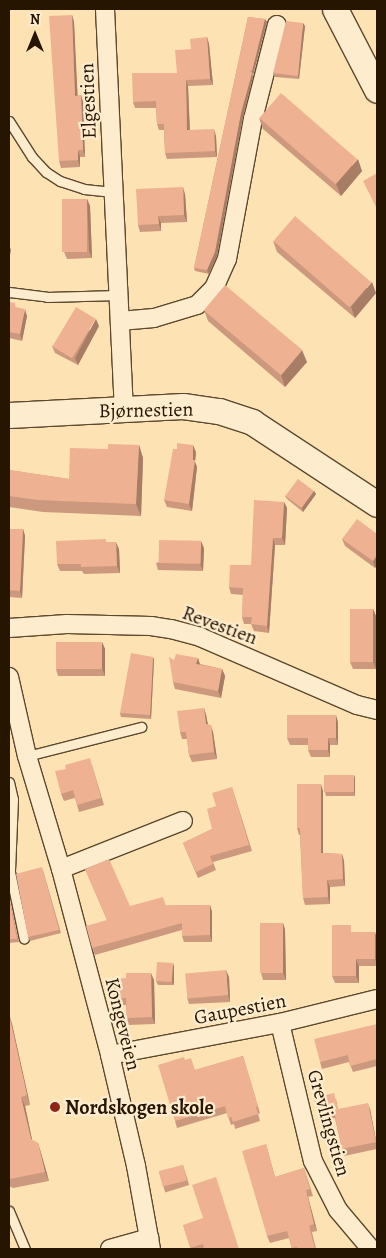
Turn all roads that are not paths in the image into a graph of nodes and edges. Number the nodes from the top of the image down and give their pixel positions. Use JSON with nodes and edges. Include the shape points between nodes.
{"nodes":[{"id":1,"x":105,"y":9,"type":"edge"},
{"id":2,"x":335,"y":9,"type":"edge"},
{"id":3,"x":277,"y":25,"type":"dead end"},
{"id":4,"x":377,"y":90,"type":"edge"},
{"id":5,"x":9,"y":121,"type":"edge"},
{"id":6,"x":113,"y":192,"type":"junction"},
{"id":7,"x":9,"y":292,"type":"edge"},
{"id":8,"x":119,"y":295,"type":"junction"},
{"id":9,"x":120,"y":321,"type":"junction"},
{"id":10,"x":124,"y":410,"type":"junction"},
{"id":11,"x":9,"y":415,"type":"edge"},
{"id":12,"x":377,"y":504,"type":"edge"},
{"id":13,"x":9,"y":628,"type":"edge"},
{"id":14,"x":9,"y":678,"type":"edge"},
{"id":15,"x":377,"y":710,"type":"edge"},
{"id":16,"x":141,"y":727,"type":"dead end"},
{"id":17,"x":27,"y":756,"type":"junction"},
{"id":18,"x":9,"y":782,"type":"edge"},
{"id":19,"x":183,"y":821,"type":"dead end"},
{"id":20,"x":61,"y":869,"type":"junction"},
{"id":21,"x":24,"y":939,"type":"dead end"},
{"id":22,"x":377,"y":999,"type":"edge"},
{"id":23,"x":280,"y":1023,"type":"junction"},
{"id":24,"x":110,"y":1055,"type":"junction"},
{"id":25,"x":9,"y":1211,"type":"edge"},
{"id":26,"x":150,"y":1244,"type":"edge"},
{"id":27,"x":25,"y":1249,"type":"edge"},
{"id":28,"x":110,"y":1249,"type":"edge"},
{"id":29,"x":372,"y":1249,"type":"edge"}],
"edges":[{"from":1,"to":6,"type":"street","name":"Elgestien"},
{"from":2,"to":4,"type":"street"},
{"from":3,"to":9,"type":"street","via":[[253,118],[227,259],[214,288],[197,305],[154,318]]},
{"from":5,"to":6,"type":"lane","via":[[32,157],[46,172],[84,190]]},
{"from":6,"to":8,"type":"street","name":"Elgestien"},
{"from":7,"to":8,"type":"lane","via":[[47,298]]},
{"from":8,"to":9,"type":"street","name":"Elgestien"},
{"from":9,"to":10,"type":"street","name":"Elgestien"},
{"from":10,"to":11,"type":"street","name":"Bjørnestien"},
{"from":10,"to":12,"type":"street","name":"Bjørnestien","via":[[183,406],[220,411],[252,422]]},
{"from":13,"to":15,"type":"street","name":"Revestien","via":[[67,624],[171,629],[200,637],[357,705]]},
{"from":14,"to":17,"type":"street","name":"Kongeveien"},
{"from":16,"to":17,"type":"lane"},
{"from":17,"to":20,"type":"street","name":"Kongeveien"},
{"from":18,"to":21,"type":"lane","via":[[13,799],[10,872]]},
{"from":19,"to":20,"type":"street"},
{"from":20,"to":24,"type":"street","name":"Kongeveien"},
{"from":22,"to":23,"type":"street","name":"Gaupestien"},
{"from":23,"to":24,"type":"street","name":"Gaupestien"},
{"from":23,"to":29,"type":"street","name":"Grevlingstien","via":[[313,1161],[338,1210]]},
{"from":24,"to":26,"type":"street","name":"Kongeveien"},
{"from":25,"to":27,"type":"lane"},
{"from":26,"to":28,"type":"street"}]}
